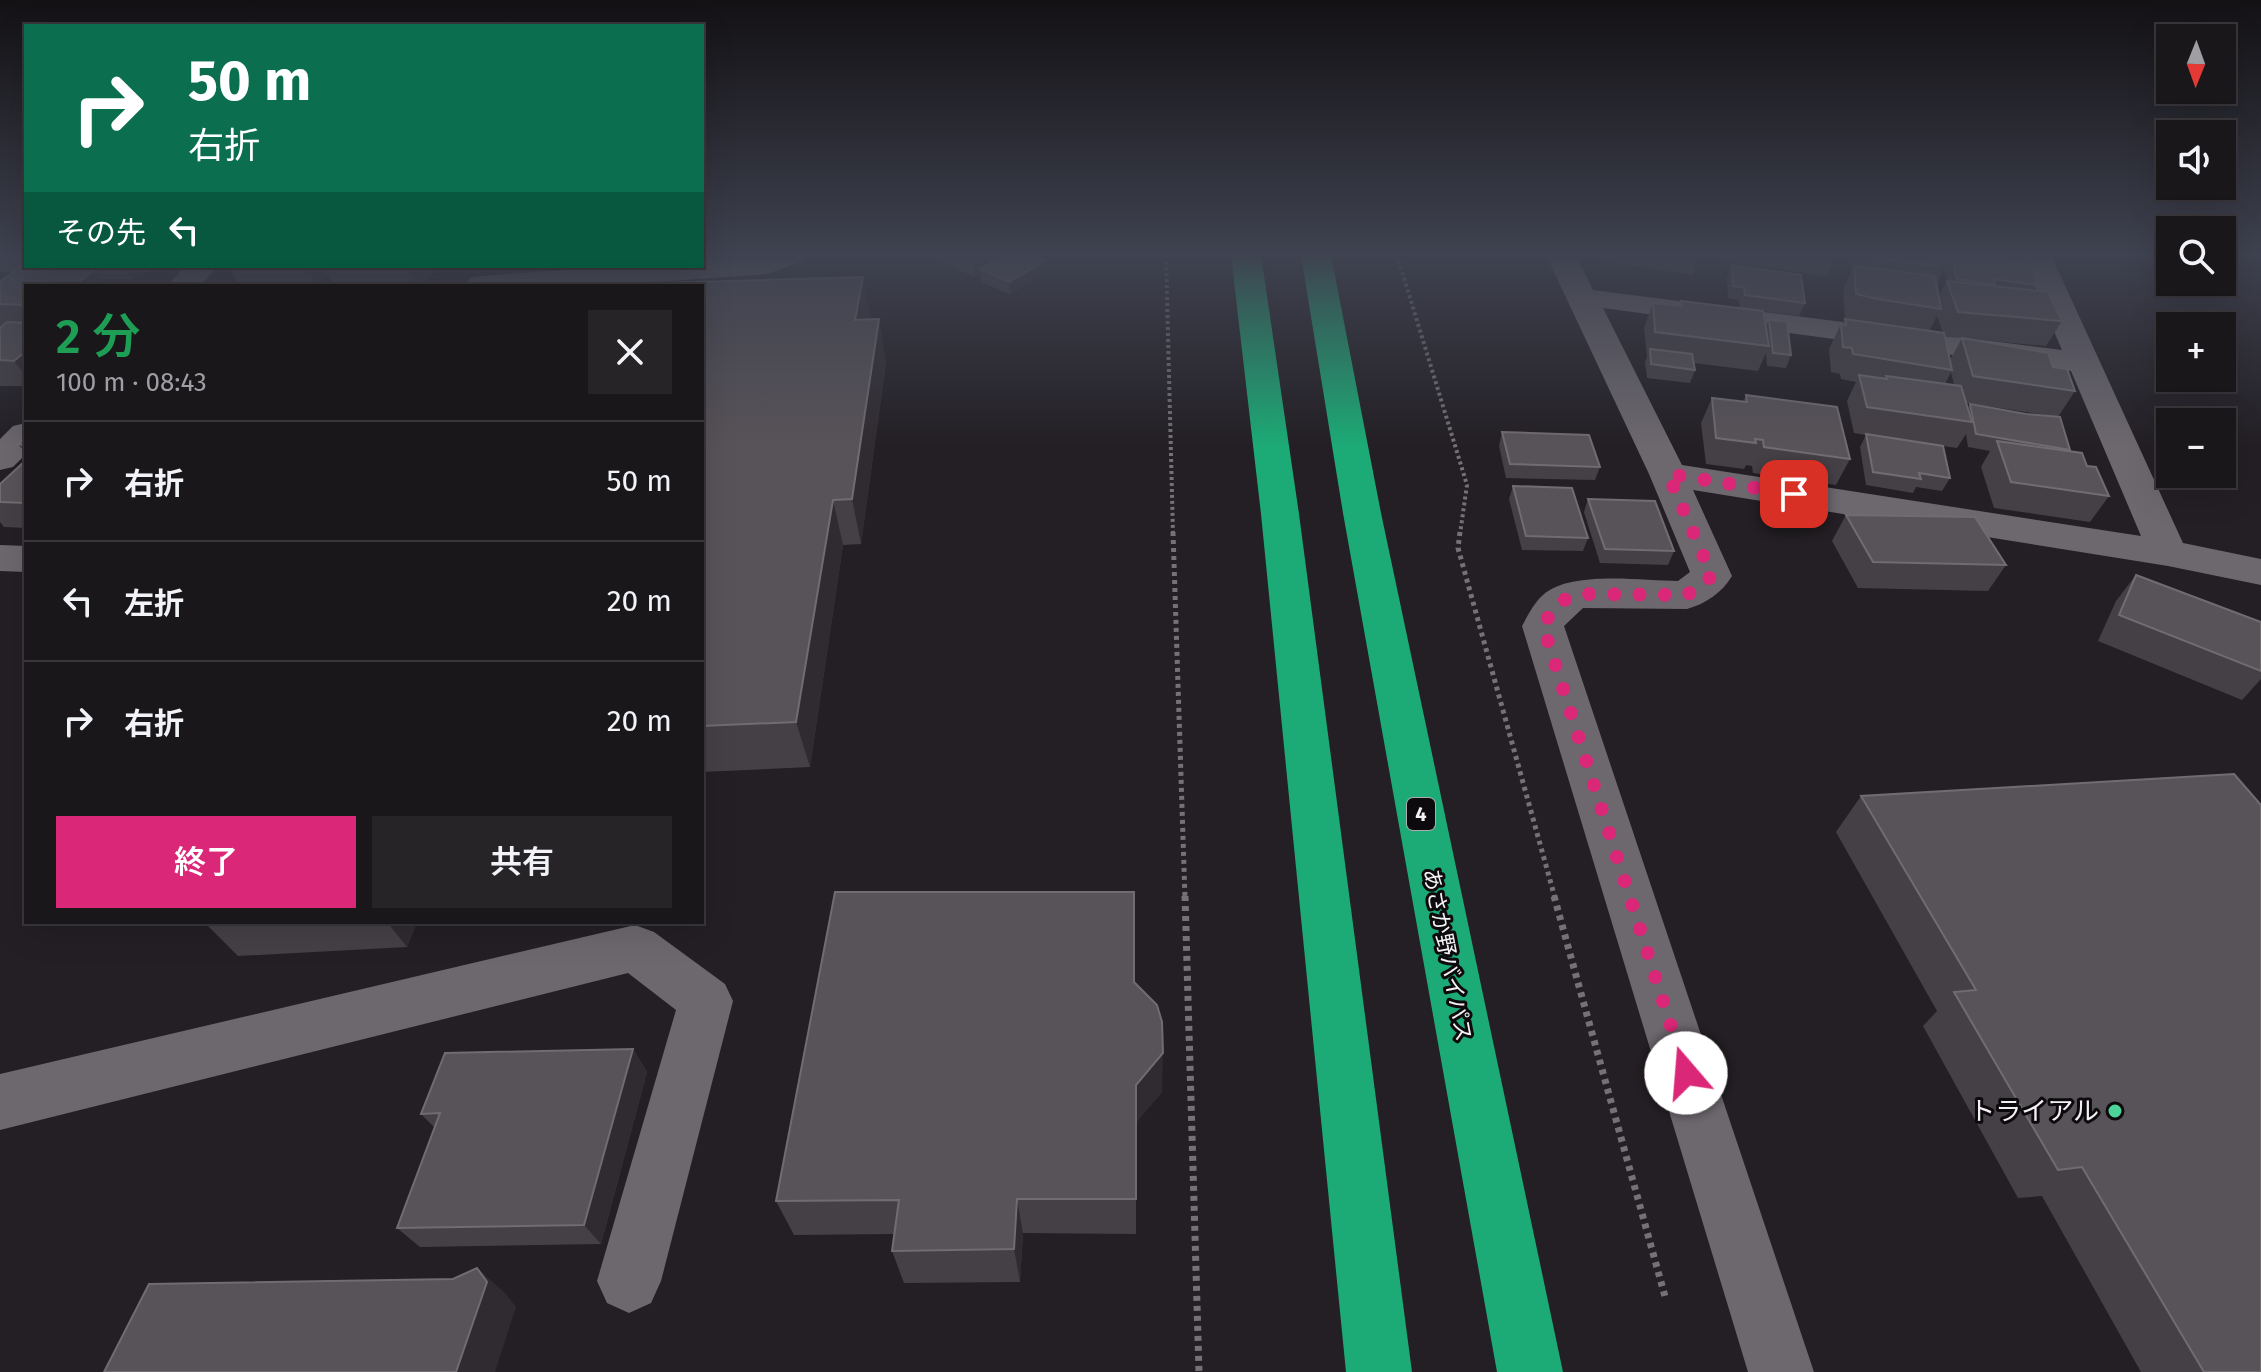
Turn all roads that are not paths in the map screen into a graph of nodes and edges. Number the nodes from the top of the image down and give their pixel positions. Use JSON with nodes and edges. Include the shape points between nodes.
{"nodes":[{"id":1,"x":1254,"y":319,"type":"edge"},
{"id":2,"x":1328,"y":319,"type":"edge"},
{"id":3,"x":1592,"y":319,"type":"edge"},
{"id":4,"x":1754,"y":319,"type":"edge"},
{"id":5,"x":2064,"y":319,"type":"edge"},
{"id":6,"x":2083,"y":363,"type":"junction"},
{"id":7,"x":24,"y":436,"type":"edge"},
{"id":8,"x":0,"y":459,"type":"edge"},
{"id":9,"x":1668,"y":474,"type":"junction"},
{"id":10,"x":2168,"y":553,"type":"junction"},
{"id":11,"x":2261,"y":572,"type":"edge"},
{"id":12,"x":0,"y":1102,"type":"edge"},
{"id":13,"x":629,"y":1281,"type":"dead end"},
{"id":14,"x":1379,"y":1372,"type":"edge"},
{"id":15,"x":1530,"y":1372,"type":"edge"},
{"id":16,"x":1781,"y":1372,"type":"edge"}],
"edges":[{"from":1,"to":14,"type":"highway"},
{"from":2,"to":15,"type":"highway","name":"あさか野バイパス","number":"4"},
{"from":3,"to":9,"type":"street"},
{"from":4,"to":6,"type":"street"},
{"from":5,"to":6,"type":"street"},
{"from":6,"to":10,"type":"street"},
{"from":7,"to":8,"type":"street"},
{"from":9,"to":10,"type":"street"},
{"from":9,"to":16,"type":"street","via":[[1712,576],[1687,595],[1567,597],[1554,606],[1543,626]]},
{"from":10,"to":11,"type":"street"},
{"from":12,"to":13,"type":"street","via":[[635,948],[706,1001]]}]}
